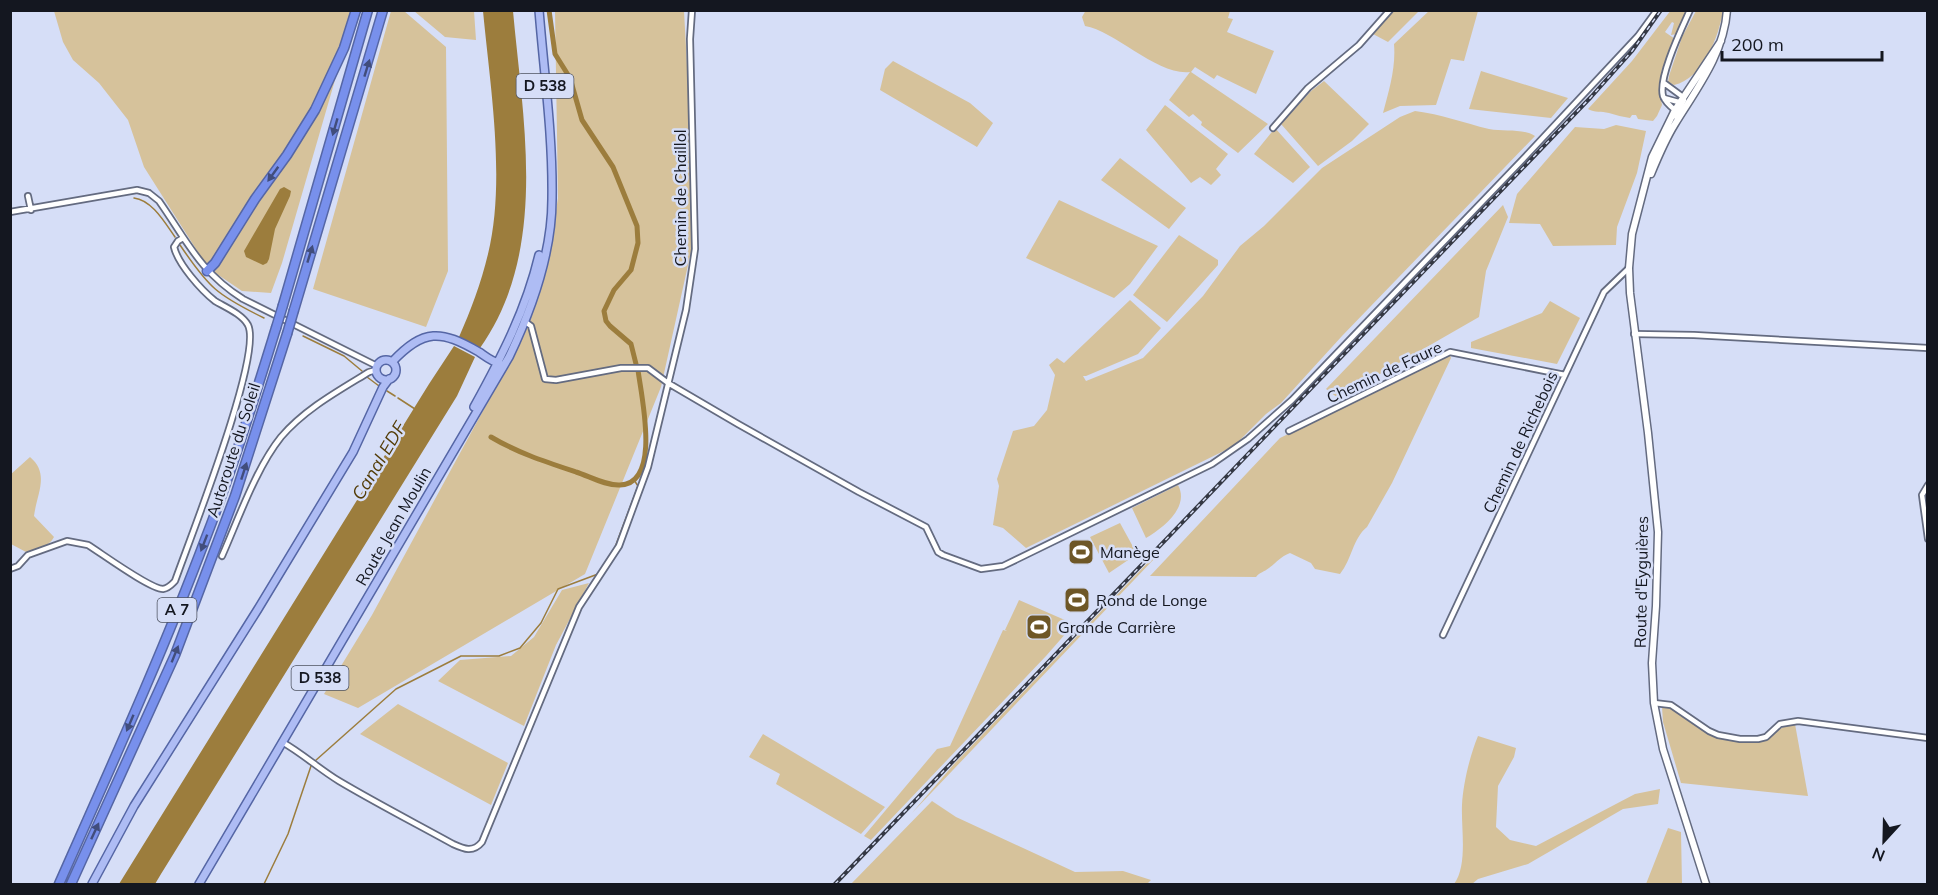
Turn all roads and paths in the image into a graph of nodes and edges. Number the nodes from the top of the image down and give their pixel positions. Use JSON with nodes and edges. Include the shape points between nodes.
{"nodes":[{"id":1,"x":356,"y":10,"type":"edge"},
{"id":2,"x":368,"y":10,"type":"edge"},
{"id":3,"x":383,"y":10,"type":"edge"},
{"id":4,"x":539,"y":10,"type":"edge"},
{"id":5,"x":692,"y":10,"type":"edge"},
{"id":6,"x":1390,"y":10,"type":"edge"},
{"id":7,"x":1657,"y":10,"type":"edge"},
{"id":8,"x":1690,"y":10,"type":"edge"},
{"id":9,"x":1727,"y":10,"type":"edge"},
{"id":10,"x":1664,"y":83,"type":"junction"},
{"id":11,"x":1664,"y":98,"type":"junction"},
{"id":12,"x":1684,"y":101,"type":"junction"},
{"id":13,"x":1675,"y":110,"type":"junction"},
{"id":14,"x":1273,"y":128,"type":"dead end"},
{"id":15,"x":550,"y":161,"type":"junction"},
{"id":16,"x":28,"y":196,"type":"dead end"},
{"id":17,"x":1639,"y":203,"type":"junction"},
{"id":18,"x":31,"y":210,"type":"junction"},
{"id":19,"x":10,"y":212,"type":"edge"},
{"id":20,"x":183,"y":238,"type":"junction"},
{"id":21,"x":1629,"y":268,"type":"junction"},
{"id":22,"x":207,"y":271,"type":"junction"},
{"id":23,"x":522,"y":322,"type":"junction"},
{"id":24,"x":1634,"y":334,"type":"junction"},
{"id":25,"x":1928,"y":348,"type":"edge"},
{"id":26,"x":502,"y":360,"type":"junction"},
{"id":27,"x":392,"y":362,"type":"junction"},
{"id":28,"x":377,"y":368,"type":"junction"},
{"id":29,"x":1564,"y":375,"type":"junction"},
{"id":30,"x":386,"y":379,"type":"junction"},
{"id":31,"x":668,"y":383,"type":"junction"},
{"id":32,"x":1289,"y":431,"type":"dead end"},
{"id":33,"x":441,"y":471,"type":"junction"},
{"id":34,"x":1928,"y":485,"type":"edge"},
{"id":35,"x":1928,"y":539,"type":"edge"},
{"id":36,"x":222,"y":556,"type":"dead end"},
{"id":37,"x":10,"y":569,"type":"edge"},
{"id":38,"x":1443,"y":635,"type":"dead end"},
{"id":39,"x":1654,"y":703,"type":"junction"},
{"id":40,"x":1928,"y":738,"type":"edge"},
{"id":41,"x":282,"y":742,"type":"junction"},
{"id":42,"x":85,"y":825,"type":"junction"},
{"id":43,"x":53,"y":885,"type":"edge"},
{"id":44,"x":59,"y":885,"type":"edge"},
{"id":45,"x":70,"y":885,"type":"edge"},
{"id":46,"x":92,"y":885,"type":"edge"},
{"id":47,"x":199,"y":885,"type":"edge"},
{"id":48,"x":1706,"y":885,"type":"edge"}],
"edges":[{"from":1,"to":22,"type":"highway","one_way":true,"via":[[344,48],[315,110]]},
{"from":2,"to":42,"type":"highway","name":"Autoroute du Soleil","number":"A 7","one_way":true,"bridge":true,"via":[[245,428],[205,541]]},
{"from":45,"to":3,"type":"highway","name":"Autoroute du Soleil","number":"A 7","one_way":true,"bridge":true,"via":[[175,655],[235,496]]},
{"from":4,"to":15,"type":"main road","name":"Route Jean Moulin","number":"D 538"},
{"from":5,"to":31,"type":"street","name":"Chemin de Chaillol","via":[[695,249],[686,310]]},
{"from":6,"to":14,"type":"street","via":[[1359,45],[1308,88]]},
{"from":7,"to":31,"type":"street","via":[[1638,36],[1525,157],[1292,400],[1248,439],[1212,464],[1004,566],[981,569],[943,555],[926,527]]},
{"from":8,"to":10,"type":"street"},
{"from":9,"to":12,"type":"main road","name":"Route d'Eyguières","via":[[1716,56]]},
{"from":10,"to":11,"type":"street"},
{"from":10,"to":12,"type":"street"},
{"from":11,"to":12,"type":"street"},
{"from":11,"to":13,"type":"street"},
{"from":12,"to":13,"type":"main road","name":"Route d'Eyguières"},
{"from":12,"to":17,"type":"main road","name":"Route d'Eyguières"},
{"from":13,"to":17,"type":"main road","name":"Route d'Eyguières","via":[[1652,157]]},
{"from":15,"to":23,"type":"main road","name":"Route Jean Moulin","number":"D 538","via":[[543,238]]},
{"from":15,"to":23,"type":"main road","name":"Route Jean Moulin","number":"D 538","via":[[552,200],[548,236],[538,284]]},
{"from":16,"to":18,"type":"street"},
{"from":17,"to":21,"type":"main road","name":"Route d'Eyguières"},
{"from":18,"to":19,"type":"street"},
{"from":18,"to":20,"type":"street","via":[[143,191],[159,201]]},
{"from":20,"to":22,"type":"street"},
{"from":20,"to":37,"type":"street","via":[[174,247],[180,261],[207,294],[246,321],[251,339],[237,402],[175,581],[165,589],[151,585],[88,545],[67,541],[28,555]]},
{"from":21,"to":24,"type":"main road","name":"Route d'Eyguières"},
{"from":21,"to":29,"type":"street","name":"Chemin de Richebois","via":[[1604,291]]},
{"from":22,"to":28,"type":"street","via":[[243,299]]},
{"from":23,"to":26,"type":"main road","name":"Route Jean Moulin","number":"D 538"},
{"from":23,"to":31,"type":"street","via":[[531,326],[545,379],[634,367],[648,368]]},
{"from":24,"to":25,"type":"street"},
{"from":24,"to":39,"type":"main road","name":"Route d'Eyguières","via":[[1658,532]]},
{"from":26,"to":27,"type":"main road","via":[[438,335],[426,337]]},
{"from":26,"to":33,"type":"main road","number":"D 538"},
{"from":26,"to":33,"type":"main road","name":"Route Jean Moulin","number":"D 538","via":[[486,396]]},
{"from":27,"to":28,"type":"main road","via":[[384,360]]},
{"from":27,"to":30,"type":"main road","via":[[396,370]]},
{"from":28,"to":30,"type":"main road"},
{"from":28,"to":36,"type":"street","via":[[319,403],[280,438],[262,467]]},
{"from":29,"to":32,"type":"street","name":"Chemin de Faure","via":[[1450,352]]},
{"from":29,"to":38,"type":"street","name":"Chemin de Richebois"},
{"from":30,"to":46,"type":"main road","via":[[353,452],[134,806]]},
{"from":31,"to":41,"type":"street","name":"Chemin de Chaillol","via":[[648,467],[625,531],[612,559],[579,607],[478,847],[470,850],[453,844],[338,781]]},
{"from":33,"to":41,"type":"main road","name":"Route Jean Moulin","number":"D 538"},
{"from":34,"to":35,"type":"street","via":[[1922,495]]},
{"from":39,"to":40,"type":"street","via":[[1671,705],[1718,735],[1740,739],[1766,737],[1780,724],[1798,721]]},
{"from":39,"to":48,"type":"main road","name":"Route d'Eyguières","via":[[1664,749]]},
{"from":41,"to":47,"type":"main road","name":"Route Jean Moulin","number":"D 538"},
{"from":42,"to":43,"type":"highway"},
{"from":42,"to":44,"type":"highway","name":"Autoroute du Soleil","number":"A 7"}]}
